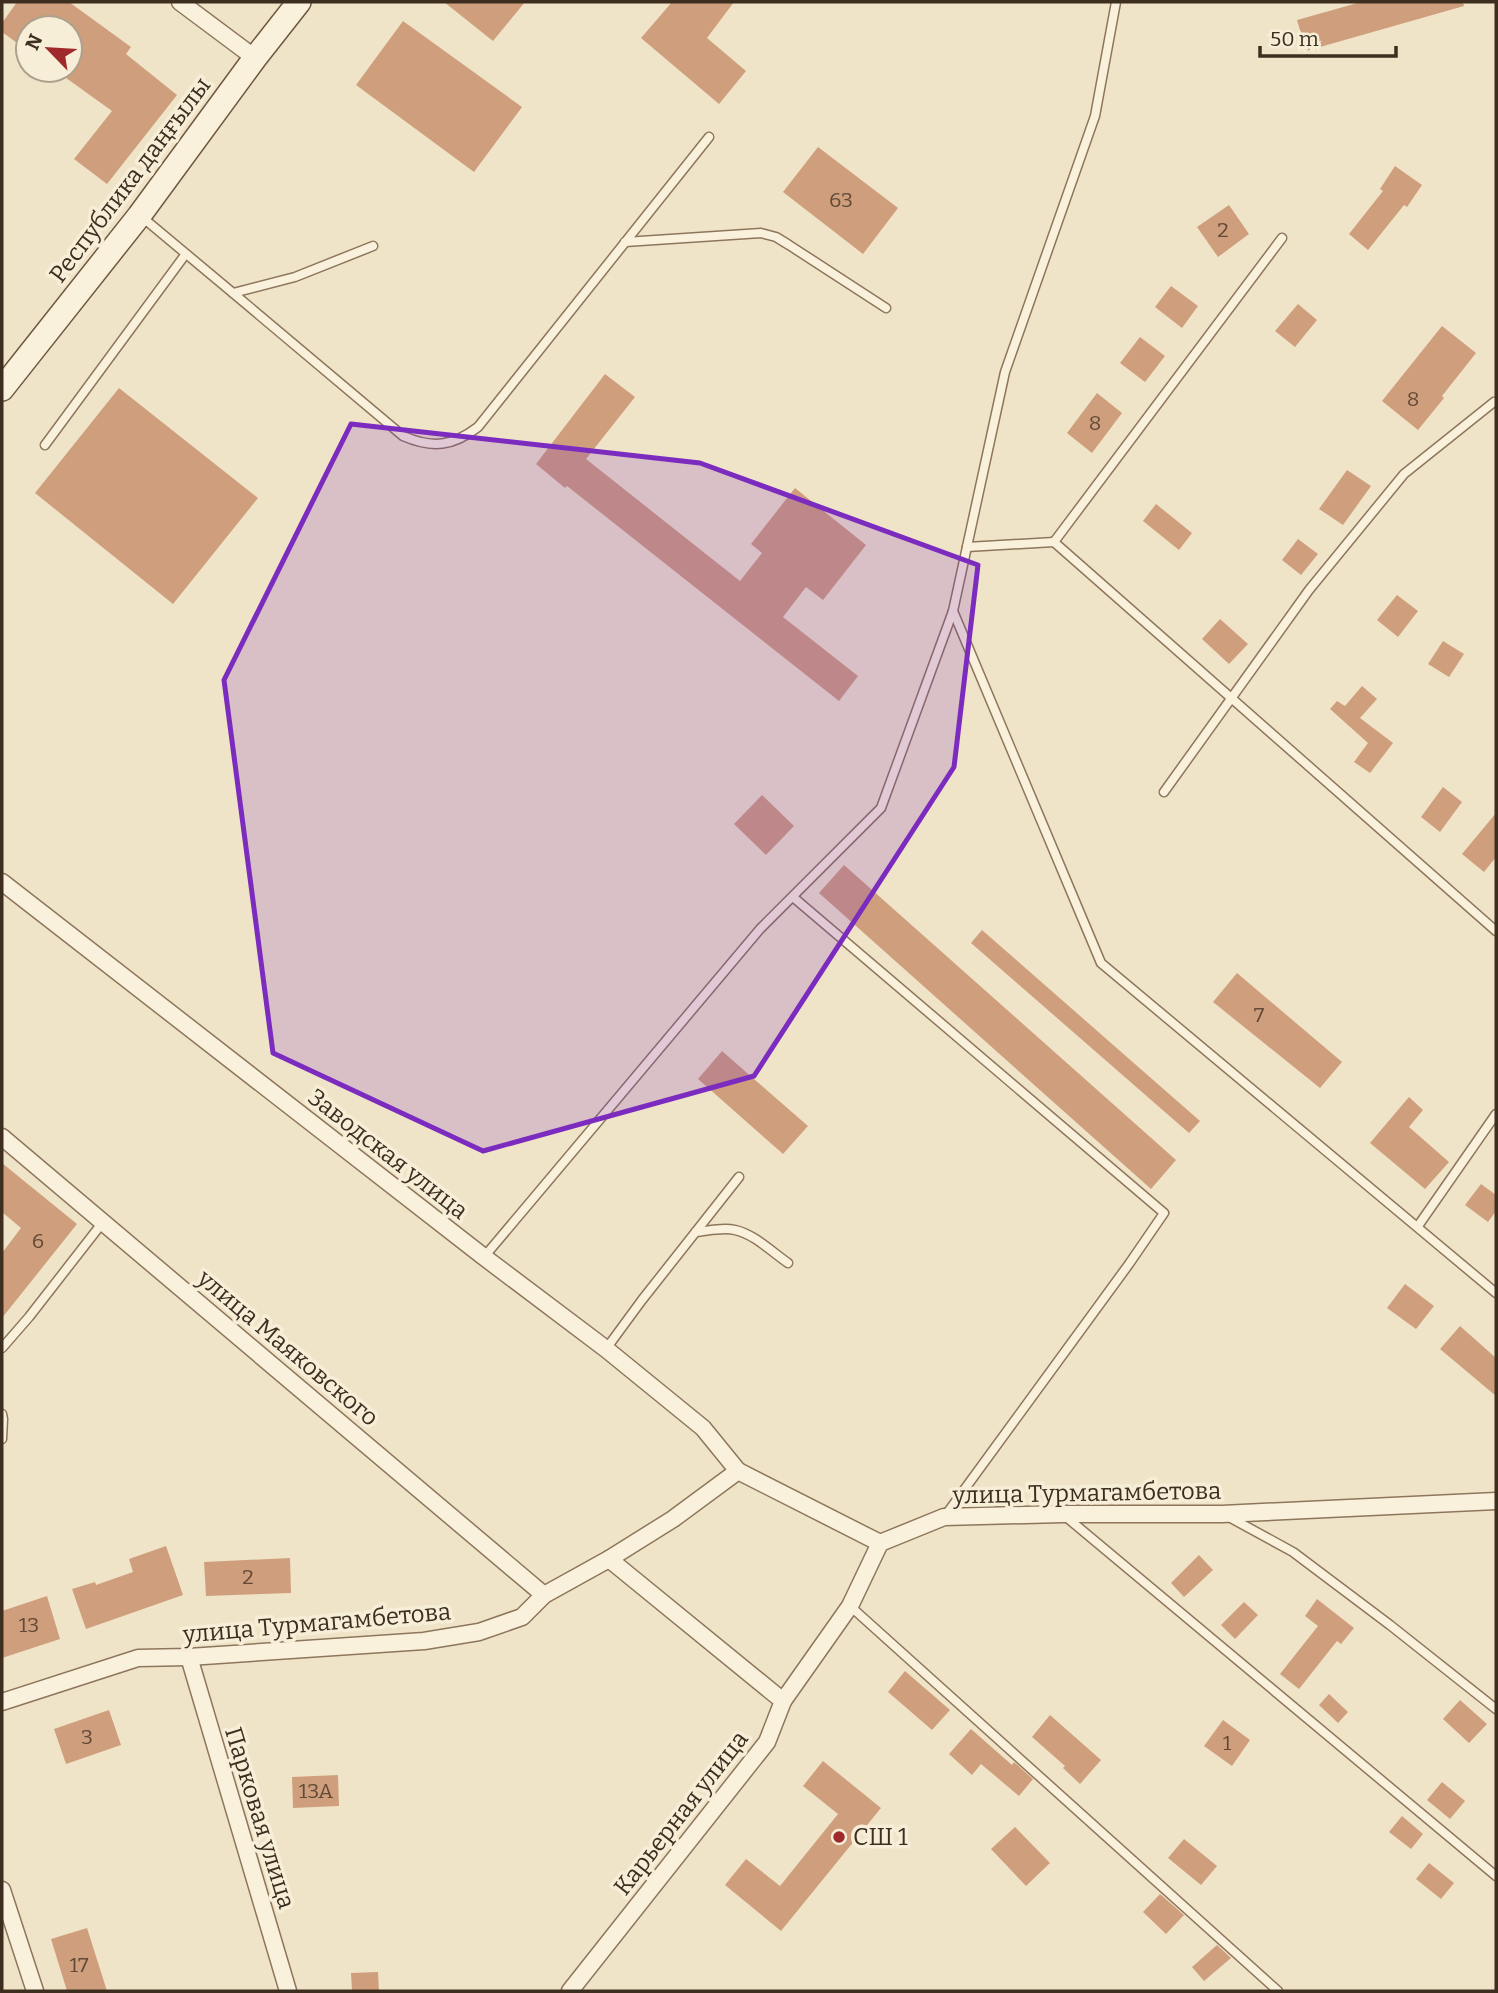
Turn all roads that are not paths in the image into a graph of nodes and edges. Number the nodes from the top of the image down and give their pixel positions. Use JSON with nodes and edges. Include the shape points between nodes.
{"nodes":[{"id":1,"x":180,"y":2,"type":"edge"},
{"id":2,"x":1116,"y":2,"type":"edge"},
{"id":3,"x":291,"y":4,"type":"edge"},
{"id":4,"x":255,"y":58,"type":"junction"},
{"id":5,"x":709,"y":137,"type":"dead end"},
{"id":6,"x":139,"y":215,"type":"junction"},
{"id":7,"x":1282,"y":238,"type":"dead end"},
{"id":8,"x":625,"y":242,"type":"junction"},
{"id":9,"x":373,"y":246,"type":"dead end"},
{"id":10,"x":186,"y":255,"type":"junction"},
{"id":11,"x":233,"y":293,"type":"junction"},
{"id":12,"x":886,"y":308,"type":"dead end"},
{"id":13,"x":2,"y":389,"type":"edge"},
{"id":14,"x":1494,"y":402,"type":"dead end"},
{"id":15,"x":45,"y":444,"type":"dead end"},
{"id":16,"x":1054,"y":542,"type":"junction"},
{"id":17,"x":967,"y":547,"type":"junction"},
{"id":18,"x":953,"y":611,"type":"junction"},
{"id":19,"x":1232,"y":698,"type":"junction"},
{"id":20,"x":1164,"y":792,"type":"dead end"},
{"id":21,"x":2,"y":882,"type":"edge"},
{"id":22,"x":793,"y":897,"type":"junction"},
{"id":23,"x":1496,"y":931,"type":"edge"},
{"id":24,"x":1496,"y":1114,"type":"edge"},
{"id":25,"x":2,"y":1137,"type":"edge"},
{"id":26,"x":739,"y":1177,"type":"dead end"},
{"id":27,"x":103,"y":1222,"type":"junction"},
{"id":28,"x":1418,"y":1226,"type":"junction"},
{"id":29,"x":696,"y":1232,"type":"junction"},
{"id":30,"x":484,"y":1257,"type":"junction"},
{"id":31,"x":788,"y":1263,"type":"dead end"},
{"id":32,"x":1496,"y":1293,"type":"edge"},
{"id":33,"x":2,"y":1348,"type":"edge"},
{"id":34,"x":606,"y":1349,"type":"junction"},
{"id":35,"x":2,"y":1414,"type":"edge"},
{"id":36,"x":2,"y":1439,"type":"edge"},
{"id":37,"x":738,"y":1471,"type":"junction"},
{"id":38,"x":1496,"y":1501,"type":"edge"},
{"id":39,"x":1062,"y":1514,"type":"junction"},
{"id":40,"x":1222,"y":1514,"type":"junction"},
{"id":41,"x":944,"y":1517,"type":"junction"},
{"id":42,"x":880,"y":1543,"type":"junction"},
{"id":43,"x":609,"y":1559,"type":"junction"},
{"id":44,"x":544,"y":1595,"type":"junction"},
{"id":45,"x":849,"y":1606,"type":"junction"},
{"id":46,"x":189,"y":1657,"type":"junction"},
{"id":47,"x":783,"y":1701,"type":"junction"},
{"id":48,"x":2,"y":1702,"type":"edge"},
{"id":49,"x":1496,"y":1709,"type":"edge"},
{"id":50,"x":1496,"y":1876,"type":"edge"},
{"id":51,"x":2,"y":1890,"type":"edge"},
{"id":52,"x":35,"y":1991,"type":"edge"},
{"id":53,"x":288,"y":1991,"type":"edge"},
{"id":54,"x":570,"y":1991,"type":"edge"},
{"id":55,"x":1278,"y":1991,"type":"edge"}],
"edges":[{"from":1,"to":4,"type":"street"},
{"from":2,"to":17,"type":"lane","via":[[1095,116],[1005,372]]},
{"from":3,"to":4,"type":"main road","name":"Республика даңғылы"},
{"from":4,"to":6,"type":"main road","name":"Республика даңғылы"},
{"from":5,"to":8,"type":"lane"},
{"from":6,"to":10,"type":"lane"},
{"from":6,"to":13,"type":"main road","name":"Республика даңғылы"},
{"from":7,"to":16,"type":"lane"},
{"from":8,"to":11,"type":"lane","via":[[478,427],[441,444],[428,445],[403,436]]},
{"from":8,"to":12,"type":"lane","via":[[761,233],[776,237]]},
{"from":9,"to":11,"type":"lane","via":[[295,277]]},
{"from":10,"to":11,"type":"lane"},
{"from":10,"to":15,"type":"lane"},
{"from":14,"to":19,"type":"lane","via":[[1404,474],[1309,590]]},
{"from":16,"to":17,"type":"lane"},
{"from":16,"to":19,"type":"lane"},
{"from":17,"to":18,"type":"lane"},
{"from":18,"to":22,"type":"lane","via":[[881,808]]},
{"from":18,"to":28,"type":"lane","via":[[1101,962]]},
{"from":19,"to":20,"type":"lane"},
{"from":19,"to":23,"type":"lane"},
{"from":21,"to":30,"type":"street","name":"Заводская улица"},
{"from":22,"to":30,"type":"lane","via":[[760,929]]},
{"from":22,"to":41,"type":"lane","via":[[1164,1213]]},
{"from":24,"to":28,"type":"lane"},
{"from":25,"to":27,"type":"street","name":"улица Маяковского"},
{"from":26,"to":29,"type":"lane"},
{"from":27,"to":33,"type":"lane"},
{"from":27,"to":44,"type":"street","name":"улица Маяковского"},
{"from":28,"to":32,"type":"lane"},
{"from":29,"to":31,"type":"lane","via":[[721,1229],[748,1234]]},
{"from":29,"to":34,"type":"lane"},
{"from":30,"to":34,"type":"street","name":"Заводская улица"},
{"from":34,"to":37,"type":"street","name":"Заводская улица","via":[[702,1428]]},
{"from":35,"to":36,"type":"lane"},
{"from":37,"to":42,"type":"street"},
{"from":37,"to":43,"type":"street","name":"улица Турмагамбетова"},
{"from":38,"to":40,"type":"street","name":"улица Турмагамбетова"},
{"from":39,"to":40,"type":"street","name":"улица Турмагамбетова"},
{"from":39,"to":41,"type":"street","name":"улица Турмагамбетова"},
{"from":39,"to":50,"type":"lane"},
{"from":40,"to":49,"type":"lane","via":[[1293,1552]]},
{"from":41,"to":42,"type":"street","name":"улица Турмагамбетова"},
{"from":42,"to":45,"type":"street","name":"Карьерная улица"},
{"from":43,"to":44,"type":"street","name":"улица Турмагамбетова"},
{"from":43,"to":47,"type":"street"},
{"from":44,"to":46,"type":"street","name":"улица Турмагамбетова","via":[[523,1617],[479,1632],[424,1641]]},
{"from":45,"to":47,"type":"street","name":"Карьерная улица"},
{"from":45,"to":55,"type":"lane"},
{"from":46,"to":48,"type":"street","name":"улица Турмагамбетова","via":[[138,1658]]},
{"from":46,"to":53,"type":"street","name":"Парковая улица"},
{"from":47,"to":54,"type":"street","name":"Карьерная улица","via":[[767,1742]]},
{"from":51,"to":52,"type":"street"}]}
